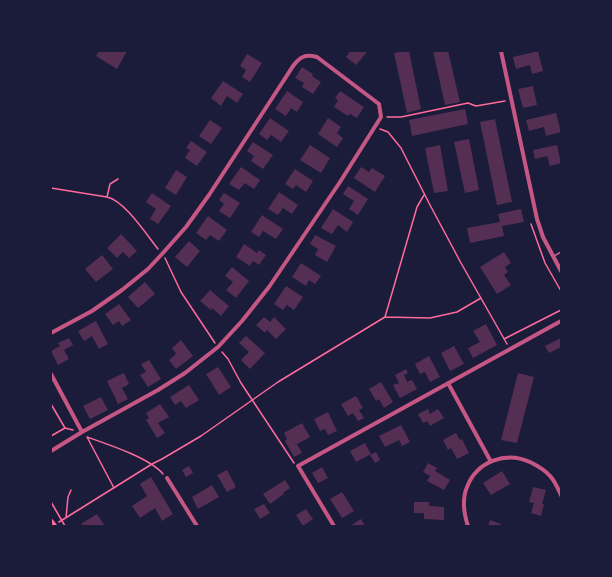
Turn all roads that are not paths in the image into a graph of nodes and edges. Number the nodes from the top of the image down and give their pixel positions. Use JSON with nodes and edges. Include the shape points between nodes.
{"nodes":[{"id":1,"x":501,"y":51,"type":"edge"},
{"id":2,"x":561,"y":252,"type":"edge"},
{"id":3,"x":553,"y":257,"type":"junction"},
{"id":4,"x":561,"y":271,"type":"edge"},
{"id":5,"x":561,"y":321,"type":"edge"},
{"id":6,"x":51,"y":333,"type":"edge"},
{"id":7,"x":51,"y":374,"type":"edge"},
{"id":8,"x":448,"y":383,"type":"junction"},
{"id":9,"x":82,"y":432,"type":"junction"},
{"id":10,"x":51,"y":451,"type":"edge"},
{"id":11,"x":490,"y":460,"type":"junction"},
{"id":12,"x":167,"y":478,"type":"road end"},
{"id":13,"x":561,"y":495,"type":"edge"},
{"id":14,"x":51,"y":522,"type":"edge"},
{"id":15,"x":54,"y":526,"type":"edge"},
{"id":16,"x":197,"y":526,"type":"edge"},
{"id":17,"x":334,"y":526,"type":"edge"},
{"id":18,"x":468,"y":526,"type":"edge"}],
"edges":[{"from":1,"to":3,"type":"street","via":[[537,219]]},
{"from":2,"to":3,"type":"lane"},
{"from":3,"to":4,"type":"street"},
{"from":5,"to":8,"type":"street"},
{"from":6,"to":9,"type":"street","via":[[92,311],[122,290],[162,254],[209,195],[284,80],[303,57],[317,57],[379,104],[381,117],[340,182],[269,287],[242,321],[218,347],[185,373]]},
{"from":7,"to":9,"type":"street"},
{"from":8,"to":11,"type":"street"},
{"from":8,"to":17,"type":"street","via":[[298,466]]},
{"from":9,"to":10,"type":"street"},
{"from":11,"to":13,"type":"street","via":[[517,458],[535,465],[551,477]]},
{"from":11,"to":18,"type":"street","via":[[472,478],[467,487],[464,501]]},
{"from":12,"to":16,"type":"street"},
{"from":14,"to":15,"type":"main road"}]}
